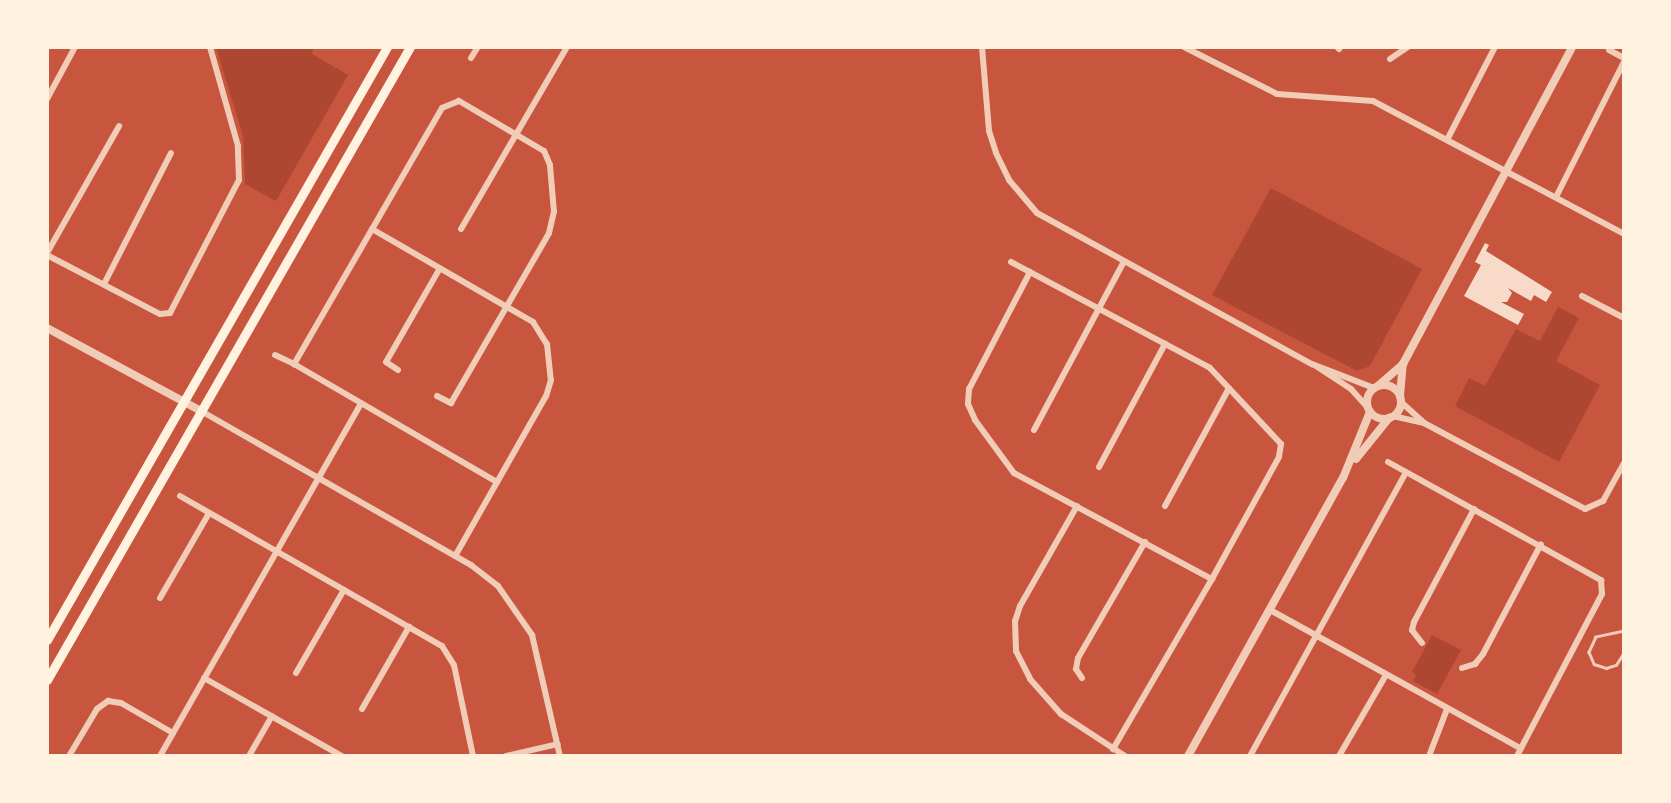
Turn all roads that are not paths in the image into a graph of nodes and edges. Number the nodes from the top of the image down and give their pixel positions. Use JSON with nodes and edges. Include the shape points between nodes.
{"nodes":[{"id":1,"x":75,"y":47,"type":"edge"},
{"id":2,"x":209,"y":47,"type":"edge"},
{"id":3,"x":387,"y":47,"type":"edge"},
{"id":4,"x":410,"y":47,"type":"edge"},
{"id":5,"x":478,"y":47,"type":"edge"},
{"id":6,"x":567,"y":47,"type":"edge"},
{"id":7,"x":982,"y":47,"type":"edge"},
{"id":8,"x":1184,"y":47,"type":"edge"},
{"id":9,"x":1408,"y":47,"type":"edge"},
{"id":10,"x":1495,"y":47,"type":"edge"},
{"id":11,"x":1572,"y":47,"type":"edge"},
{"id":12,"x":1609,"y":50,"type":"dead end"},
{"id":13,"x":471,"y":58,"type":"dead end"},
{"id":14,"x":1390,"y":59,"type":"dead end"},
{"id":15,"x":1624,"y":60,"type":"edge"},
{"id":16,"x":47,"y":99,"type":"edge"},
{"id":17,"x":119,"y":126,"type":"dead end"},
{"id":18,"x":518,"y":133,"type":"junction"},
{"id":19,"x":1447,"y":140,"type":"junction"},
{"id":20,"x":171,"y":153,"type":"dead end"},
{"id":21,"x":1506,"y":171,"type":"junction"},
{"id":22,"x":1556,"y":197,"type":"junction"},
{"id":23,"x":372,"y":229,"type":"junction"},
{"id":24,"x":461,"y":229,"type":"dead end"},
{"id":25,"x":1624,"y":234,"type":"edge"},
{"id":26,"x":47,"y":254,"type":"edge"},
{"id":27,"x":1011,"y":262,"type":"dead end"},
{"id":28,"x":1123,"y":263,"type":"junction"},
{"id":29,"x":440,"y":268,"type":"junction"},
{"id":30,"x":1030,"y":272,"type":"junction"},
{"id":31,"x":104,"y":284,"type":"junction"},
{"id":32,"x":1583,"y":296,"type":"dead end"},
{"id":33,"x":507,"y":307,"type":"junction"},
{"id":34,"x":1098,"y":309,"type":"junction"},
{"id":35,"x":1624,"y":318,"type":"edge"},
{"id":36,"x":47,"y":328,"type":"edge"},
{"id":37,"x":1165,"y":344,"type":"junction"},
{"id":38,"x":275,"y":355,"type":"dead end"},
{"id":39,"x":294,"y":364,"type":"junction"},
{"id":40,"x":1404,"y":364,"type":"junction"},
{"id":41,"x":1316,"y":366,"type":"junction"},
{"id":42,"x":398,"y":370,"type":"dead end"},
{"id":43,"x":1376,"y":386,"type":"junction"},
{"id":44,"x":1228,"y":388,"type":"junction"},
{"id":45,"x":437,"y":396,"type":"dead end"},
{"id":46,"x":1400,"y":400,"type":"junction"},
{"id":47,"x":184,"y":401,"type":"junction"},
{"id":48,"x":361,"y":403,"type":"junction"},
{"id":49,"x":1368,"y":409,"type":"junction"},
{"id":50,"x":201,"y":411,"type":"junction"},
{"id":51,"x":1391,"y":417,"type":"junction"},
{"id":52,"x":1424,"y":423,"type":"junction"},
{"id":53,"x":1034,"y":430,"type":"dead end"},
{"id":54,"x":1388,"y":462,"type":"dead end"},
{"id":55,"x":1624,"y":463,"type":"edge"},
{"id":56,"x":1100,"y":467,"type":"dead end"},
{"id":57,"x":1406,"y":472,"type":"junction"},
{"id":58,"x":319,"y":478,"type":"junction"},
{"id":59,"x":1343,"y":478,"type":"junction"},
{"id":60,"x":497,"y":482,"type":"junction"},
{"id":61,"x":180,"y":496,"type":"dead end"},
{"id":62,"x":1077,"y":506,"type":"junction"},
{"id":63,"x":1165,"y":506,"type":"dead end"},
{"id":64,"x":1474,"y":509,"type":"junction"},
{"id":65,"x":209,"y":513,"type":"junction"},
{"id":66,"x":1145,"y":542,"type":"junction"},
{"id":67,"x":1541,"y":544,"type":"junction"},
{"id":68,"x":276,"y":551,"type":"junction"},
{"id":69,"x":455,"y":556,"type":"junction"},
{"id":70,"x":1212,"y":579,"type":"junction"},
{"id":71,"x":344,"y":590,"type":"junction"},
{"id":72,"x":160,"y":598,"type":"dead end"},
{"id":73,"x":1272,"y":611,"type":"junction"},
{"id":74,"x":410,"y":627,"type":"junction"},
{"id":75,"x":1624,"y":631,"type":"edge"},
{"id":76,"x":1319,"y":637,"type":"junction"},
{"id":77,"x":47,"y":640,"type":"edge"},
{"id":78,"x":1422,"y":643,"type":"dead end"},
{"id":79,"x":1624,"y":652,"type":"edge"},
{"id":80,"x":1462,"y":668,"type":"dead end"},
{"id":81,"x":296,"y":673,"type":"dead end"},
{"id":82,"x":1386,"y":675,"type":"junction"},
{"id":83,"x":204,"y":678,"type":"junction"},
{"id":84,"x":1082,"y":678,"type":"dead end"},
{"id":85,"x":47,"y":680,"type":"edge"},
{"id":86,"x":362,"y":709,"type":"dead end"},
{"id":87,"x":1447,"y":709,"type":"junction"},
{"id":88,"x":272,"y":716,"type":"junction"},
{"id":89,"x":173,"y":733,"type":"junction"},
{"id":90,"x":558,"y":744,"type":"junction"},
{"id":91,"x":1520,"y":748,"type":"junction"},
{"id":92,"x":1113,"y":749,"type":"junction"},
{"id":93,"x":338,"y":755,"type":"edge"},
{"id":94,"x":69,"y":756,"type":"edge"},
{"id":95,"x":160,"y":756,"type":"edge"},
{"id":96,"x":249,"y":756,"type":"edge"},
{"id":97,"x":474,"y":756,"type":"edge"},
{"id":98,"x":506,"y":756,"type":"edge"},
{"id":99,"x":560,"y":756,"type":"edge"},
{"id":100,"x":1125,"y":756,"type":"edge"},
{"id":101,"x":1188,"y":756,"type":"edge"},
{"id":102,"x":1250,"y":756,"type":"edge"},
{"id":103,"x":1339,"y":756,"type":"edge"},
{"id":104,"x":1429,"y":756,"type":"edge"},
{"id":105,"x":1517,"y":756,"type":"edge"}],
"edges":[{"from":1,"to":16,"type":"street"},
{"from":2,"to":31,"type":"street","via":[[238,146],[239,180],[165,315]]},
{"from":3,"to":47,"type":"main road"},
{"from":4,"to":50,"type":"main road"},
{"from":5,"to":13,"type":"street"},
{"from":6,"to":18,"type":"street"},
{"from":7,"to":28,"type":"street","via":[[989,131],[1009,180],[1054,226]]},
{"from":8,"to":19,"type":"street","via":[[1265,90],[1373,101]]},
{"from":9,"to":14,"type":"street"},
{"from":10,"to":19,"type":"street"},
{"from":11,"to":21,"type":"street"},
{"from":12,"to":15,"type":"street"},
{"from":15,"to":22,"type":"street"},
{"from":17,"to":26,"type":"street"},
{"from":18,"to":23,"type":"street","via":[[463,102],[445,105]]},
{"from":18,"to":24,"type":"street"},
{"from":18,"to":33,"type":"street","via":[[547,155],[554,212],[549,233]]},
{"from":19,"to":21,"type":"street"},
{"from":20,"to":31,"type":"street"},
{"from":21,"to":22,"type":"street"},
{"from":21,"to":40,"type":"street"},
{"from":22,"to":25,"type":"street"},
{"from":23,"to":29,"type":"street"},
{"from":23,"to":39,"type":"street"},
{"from":26,"to":31,"type":"street"},
{"from":27,"to":30,"type":"street"},
{"from":28,"to":34,"type":"street"},
{"from":28,"to":41,"type":"street"},
{"from":29,"to":33,"type":"street"},
{"from":29,"to":42,"type":"street","via":[[386,362]]},
{"from":30,"to":34,"type":"street"},
{"from":30,"to":62,"type":"street","via":[[973,380],[968,404],[1004,465]]},
{"from":32,"to":35,"type":"street"},
{"from":33,"to":45,"type":"street","via":[[451,403]]},
{"from":33,"to":60,"type":"street","via":[[544,333],[551,380]]},
{"from":34,"to":37,"type":"street"},
{"from":34,"to":53,"type":"street"},
{"from":36,"to":47,"type":"street"},
{"from":37,"to":44,"type":"street","via":[[1210,368]]},
{"from":37,"to":56,"type":"street"},
{"from":38,"to":39,"type":"street"},
{"from":39,"to":48,"type":"street"},
{"from":40,"to":43,"type":"street"},
{"from":40,"to":46,"type":"street"},
{"from":41,"to":43,"type":"street"},
{"from":41,"to":49,"type":"street","via":[[1351,389]]},
{"from":43,"to":46,"type":"street","via":[[1394,388]]},
{"from":43,"to":49,"type":"street"},
{"from":44,"to":63,"type":"street"},
{"from":44,"to":70,"type":"street","via":[[1254,420],[1276,434],[1281,450]]},
{"from":46,"to":51,"type":"street"},
{"from":46,"to":52,"type":"street"},
{"from":47,"to":50,"type":"street"},
{"from":47,"to":77,"type":"main road"},
{"from":48,"to":58,"type":"street"},
{"from":48,"to":60,"type":"street"},
{"from":49,"to":51,"type":"street"},
{"from":49,"to":59,"type":"street"},
{"from":50,"to":58,"type":"street"},
{"from":50,"to":85,"type":"main road"},
{"from":51,"to":52,"type":"street"},
{"from":51,"to":59,"type":"street","via":[[1368,439]]},
{"from":52,"to":55,"type":"street","via":[[1585,509],[1603,501]]},
{"from":54,"to":57,"type":"street"},
{"from":57,"to":64,"type":"street"},
{"from":57,"to":76,"type":"street"},
{"from":58,"to":68,"type":"street"},
{"from":58,"to":69,"type":"street"},
{"from":59,"to":73,"type":"street"},
{"from":60,"to":69,"type":"street"},
{"from":61,"to":65,"type":"street"},
{"from":62,"to":66,"type":"street"},
{"from":62,"to":92,"type":"street","via":[[1020,606],[1016,651],[1030,679],[1061,714]]},
{"from":64,"to":67,"type":"street"},
{"from":64,"to":78,"type":"street","via":[[1413,626]]},
{"from":65,"to":68,"type":"street"},
{"from":65,"to":72,"type":"street"},
{"from":66,"to":70,"type":"street"},
{"from":66,"to":84,"type":"street","via":[[1078,658],[1076,669]]},
{"from":67,"to":80,"type":"street","via":[[1483,654]]},
{"from":67,"to":91,"type":"street","via":[[1592,571],[1603,587]]},
{"from":68,"to":71,"type":"street"},
{"from":68,"to":83,"type":"street"},
{"from":69,"to":90,"type":"street","via":[[498,586],[522,616],[535,644]]},
{"from":70,"to":92,"type":"street"},
{"from":71,"to":74,"type":"street"},
{"from":71,"to":81,"type":"street"},
{"from":73,"to":76,"type":"street"},
{"from":73,"to":101,"type":"street"},
{"from":74,"to":86,"type":"street"},
{"from":74,"to":97,"type":"street","via":[[442,646],[452,660]]},
{"from":75,"to":79,"type":"lane","via":[[1596,637],[1589,652],[1594,664],[1606,668],[1616,665]]},
{"from":76,"to":82,"type":"street"},
{"from":76,"to":102,"type":"street"},
{"from":82,"to":87,"type":"street"},
{"from":82,"to":103,"type":"street"},
{"from":83,"to":88,"type":"street"},
{"from":83,"to":89,"type":"street"},
{"from":87,"to":91,"type":"street"},
{"from":87,"to":104,"type":"street"},
{"from":88,"to":93,"type":"street"},
{"from":88,"to":96,"type":"street"},
{"from":89,"to":94,"type":"street","via":[[121,703],[108,701],[97,709]]},
{"from":89,"to":95,"type":"street"},
{"from":90,"to":98,"type":"street"},
{"from":90,"to":99,"type":"street"},
{"from":91,"to":105,"type":"street"},
{"from":92,"to":100,"type":"street"}]}
